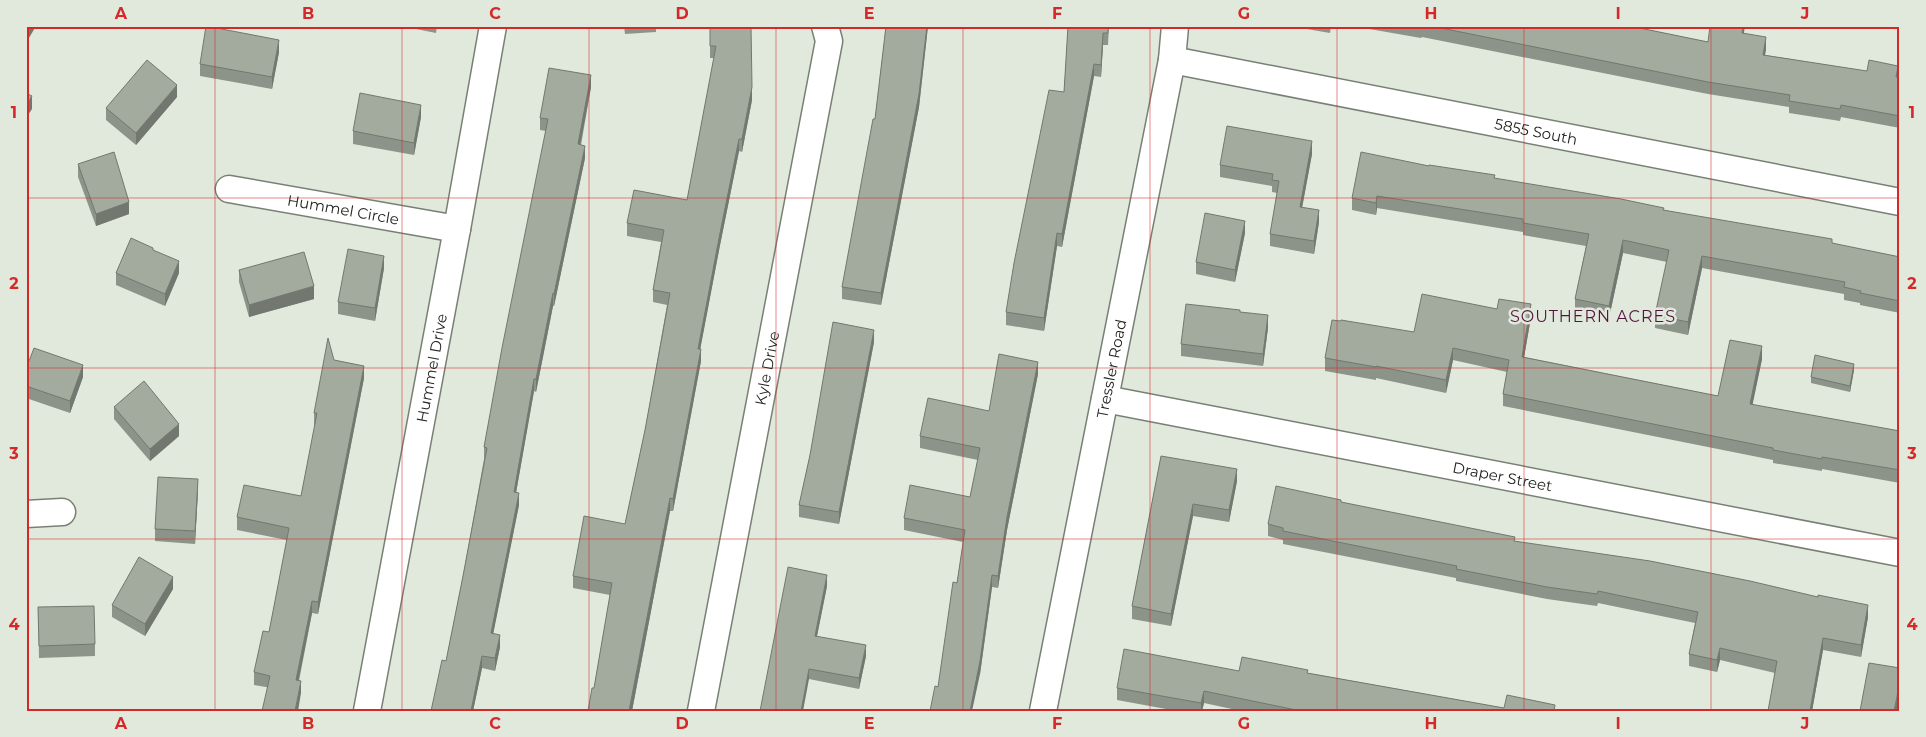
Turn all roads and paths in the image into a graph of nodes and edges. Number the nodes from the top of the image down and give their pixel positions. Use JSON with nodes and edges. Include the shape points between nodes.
{"nodes":[{"id":1,"x":493,"y":26,"type":"edge"},
{"id":2,"x":825,"y":26,"type":"edge"},
{"id":3,"x":1175,"y":26,"type":"edge"},
{"id":4,"x":1172,"y":60,"type":"junction"},
{"id":5,"x":228,"y":189,"type":"dead end"},
{"id":6,"x":1900,"y":202,"type":"edge"},
{"id":7,"x":458,"y":229,"type":"junction"},
{"id":8,"x":1105,"y":399,"type":"junction"},
{"id":9,"x":62,"y":512,"type":"dead end"},
{"id":10,"x":26,"y":514,"type":"edge"},
{"id":11,"x":1900,"y":553,"type":"edge"},
{"id":12,"x":367,"y":711,"type":"edge"},
{"id":13,"x":701,"y":711,"type":"edge"},
{"id":14,"x":1043,"y":711,"type":"edge"}],
"edges":[{"from":1,"to":7,"type":"street","name":"Hummel Drive"},
{"from":2,"to":13,"type":"street","name":"Kyle Drive","via":[[830,41]]},
{"from":3,"to":4,"type":"street","name":"Tressler Road"},
{"from":4,"to":6,"type":"street","name":"5855 South"},
{"from":4,"to":8,"type":"street","name":"Tressler Road"},
{"from":5,"to":7,"type":"street","name":"Hummel Circle"},
{"from":7,"to":12,"type":"street","name":"Hummel Drive"},
{"from":8,"to":11,"type":"street","name":"Draper Street"},
{"from":8,"to":14,"type":"street","name":"Tressler Road"},
{"from":9,"to":10,"type":"street"}]}
